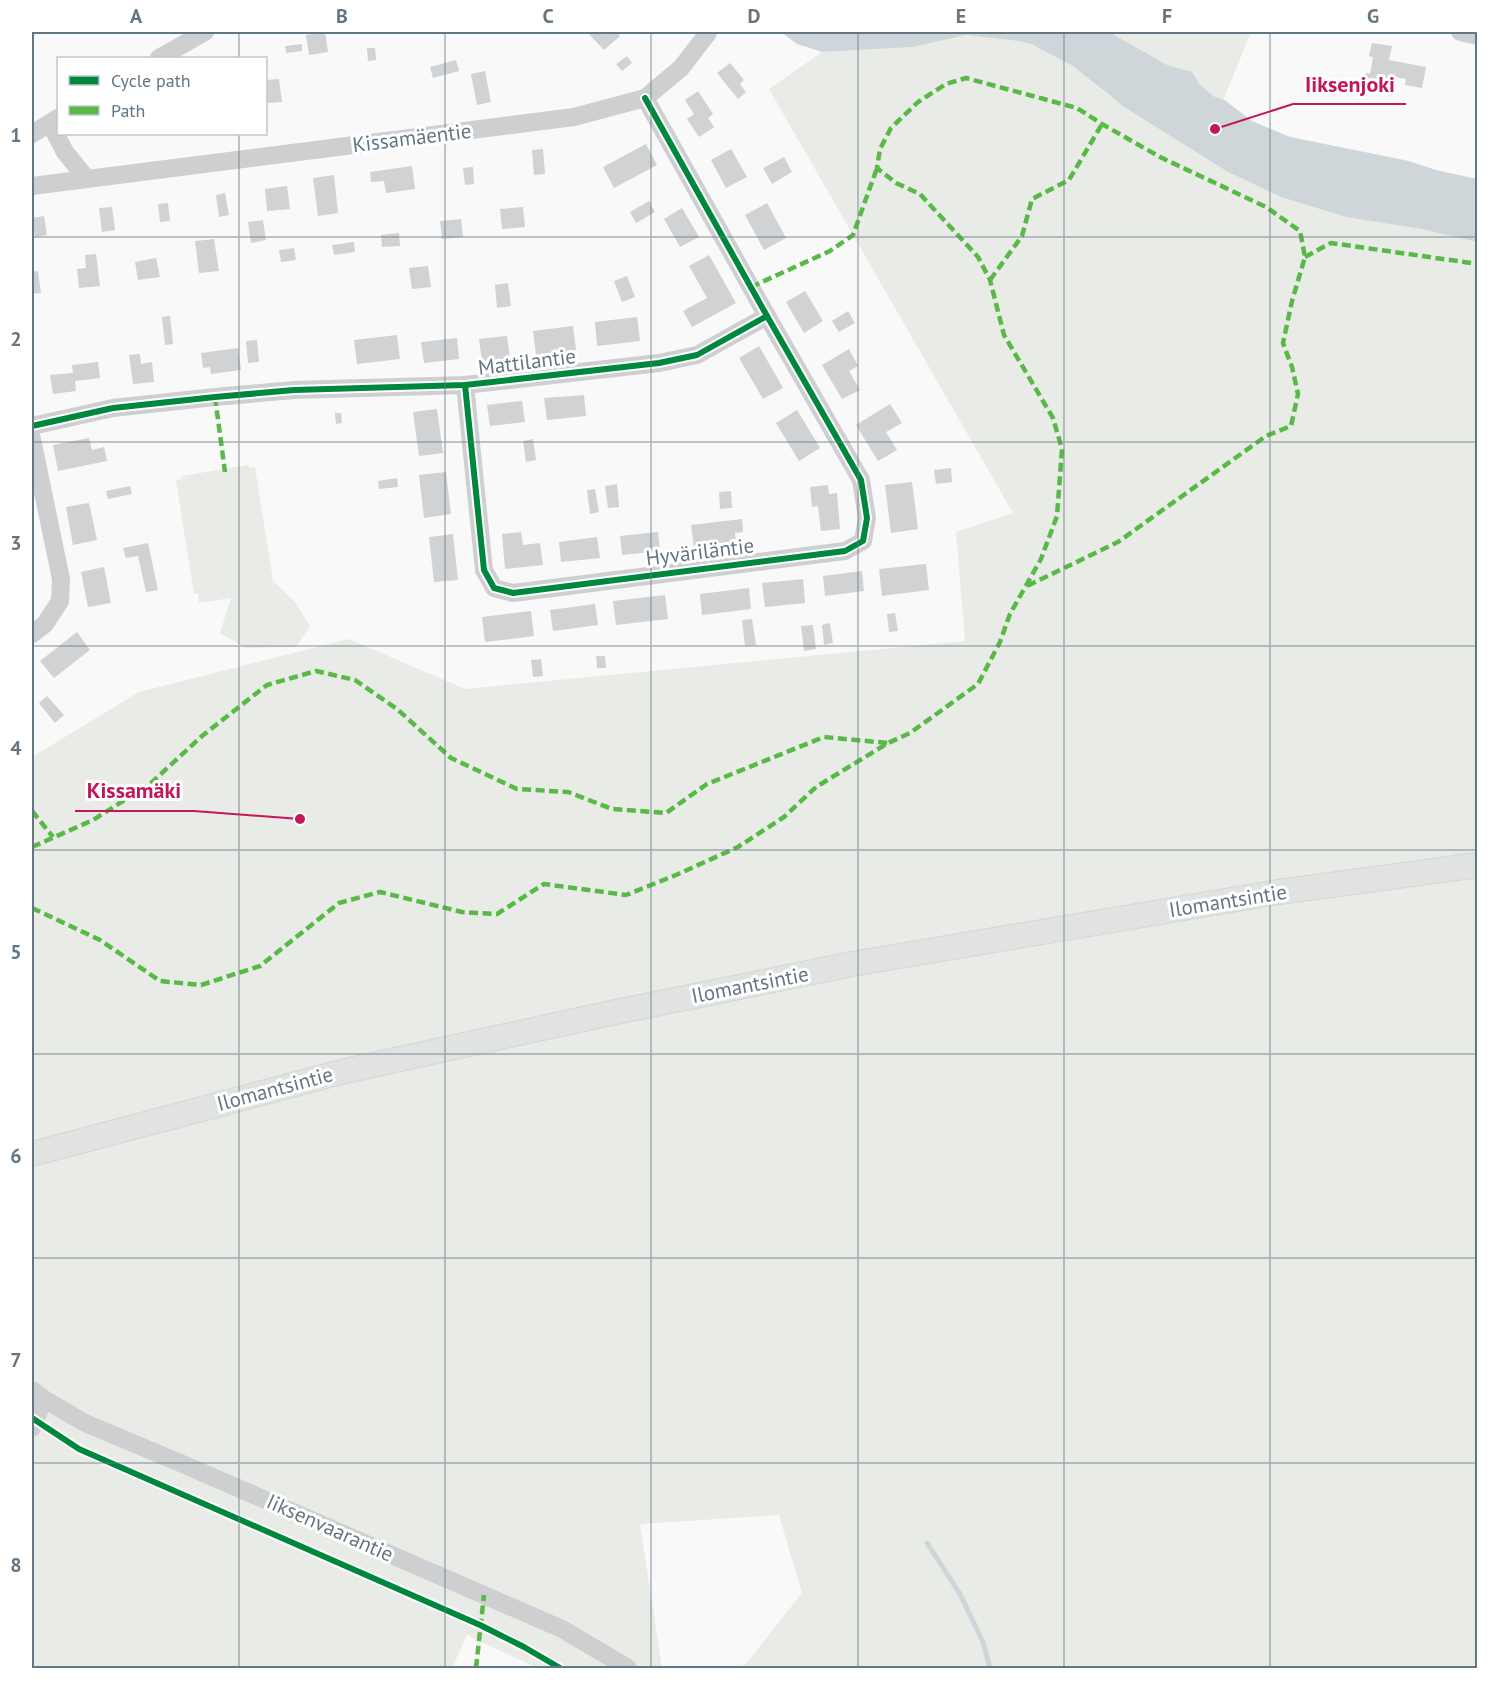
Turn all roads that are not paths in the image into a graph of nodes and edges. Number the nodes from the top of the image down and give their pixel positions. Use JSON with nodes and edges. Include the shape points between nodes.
{"nodes":[{"id":1,"x":205,"y":32,"type":"edge"},
{"id":2,"x":1460,"y":32,"type":"edge"},
{"id":3,"x":708,"y":33,"type":"edge"},
{"id":4,"x":1478,"y":36,"type":"edge"},
{"id":5,"x":161,"y":57,"type":"edge"},
{"id":6,"x":645,"y":98,"type":"junction"},
{"id":7,"x":55,"y":120,"type":"edge"},
{"id":8,"x":32,"y":134,"type":"edge"},
{"id":9,"x":60,"y":135,"type":"edge"},
{"id":10,"x":87,"y":179,"type":"junction"},
{"id":11,"x":32,"y":186,"type":"edge"},
{"id":12,"x":767,"y":316,"type":"junction"},
{"id":13,"x":465,"y":386,"type":"junction"},
{"id":14,"x":32,"y":426,"type":"edge"},
{"id":15,"x":32,"y":439,"type":"edge"},
{"id":16,"x":32,"y":634,"type":"edge"},
{"id":17,"x":1478,"y":865,"type":"edge"},
{"id":18,"x":32,"y":1154,"type":"edge"},
{"id":19,"x":38,"y":1395,"type":"edge"},
{"id":20,"x":32,"y":1428,"type":"edge"},
{"id":21,"x":628,"y":1668,"type":"edge"}],
"edges":[{"from":1,"to":5,"type":"street"},
{"from":2,"to":4,"type":"street"},
{"from":3,"to":6,"type":"street","name":"Kissamäentie","via":[[681,68]]},
{"from":6,"to":10,"type":"street","name":"Kissamäentie","via":[[574,117]]},
{"from":6,"to":12,"type":"street"},
{"from":7,"to":8,"type":"street"},
{"from":9,"to":10,"type":"street","via":[[65,152]]},
{"from":10,"to":11,"type":"street","name":"Kissamäentie"},
{"from":12,"to":13,"type":"street","name":"Mattilantie","via":[[697,356]]},
{"from":12,"to":13,"type":"street","name":"Hyväriläntie","via":[[861,480],[867,518],[863,541],[845,551],[513,593],[494,588],[484,570]]},
{"from":13,"to":14,"type":"street","name":"Mattilantie","via":[[237,395],[113,408]]},
{"from":15,"to":16,"type":"street","via":[[61,579],[60,602],[45,624]]},
{"from":17,"to":18,"type":"main road","name":"Ilomantsintie","via":[[1279,892],[841,966],[345,1071]]},
{"from":19,"to":20,"type":"street"},
{"from":19,"to":21,"type":"street","name":"Iiksenvaarantie","via":[[85,1423],[562,1629]]}]}
